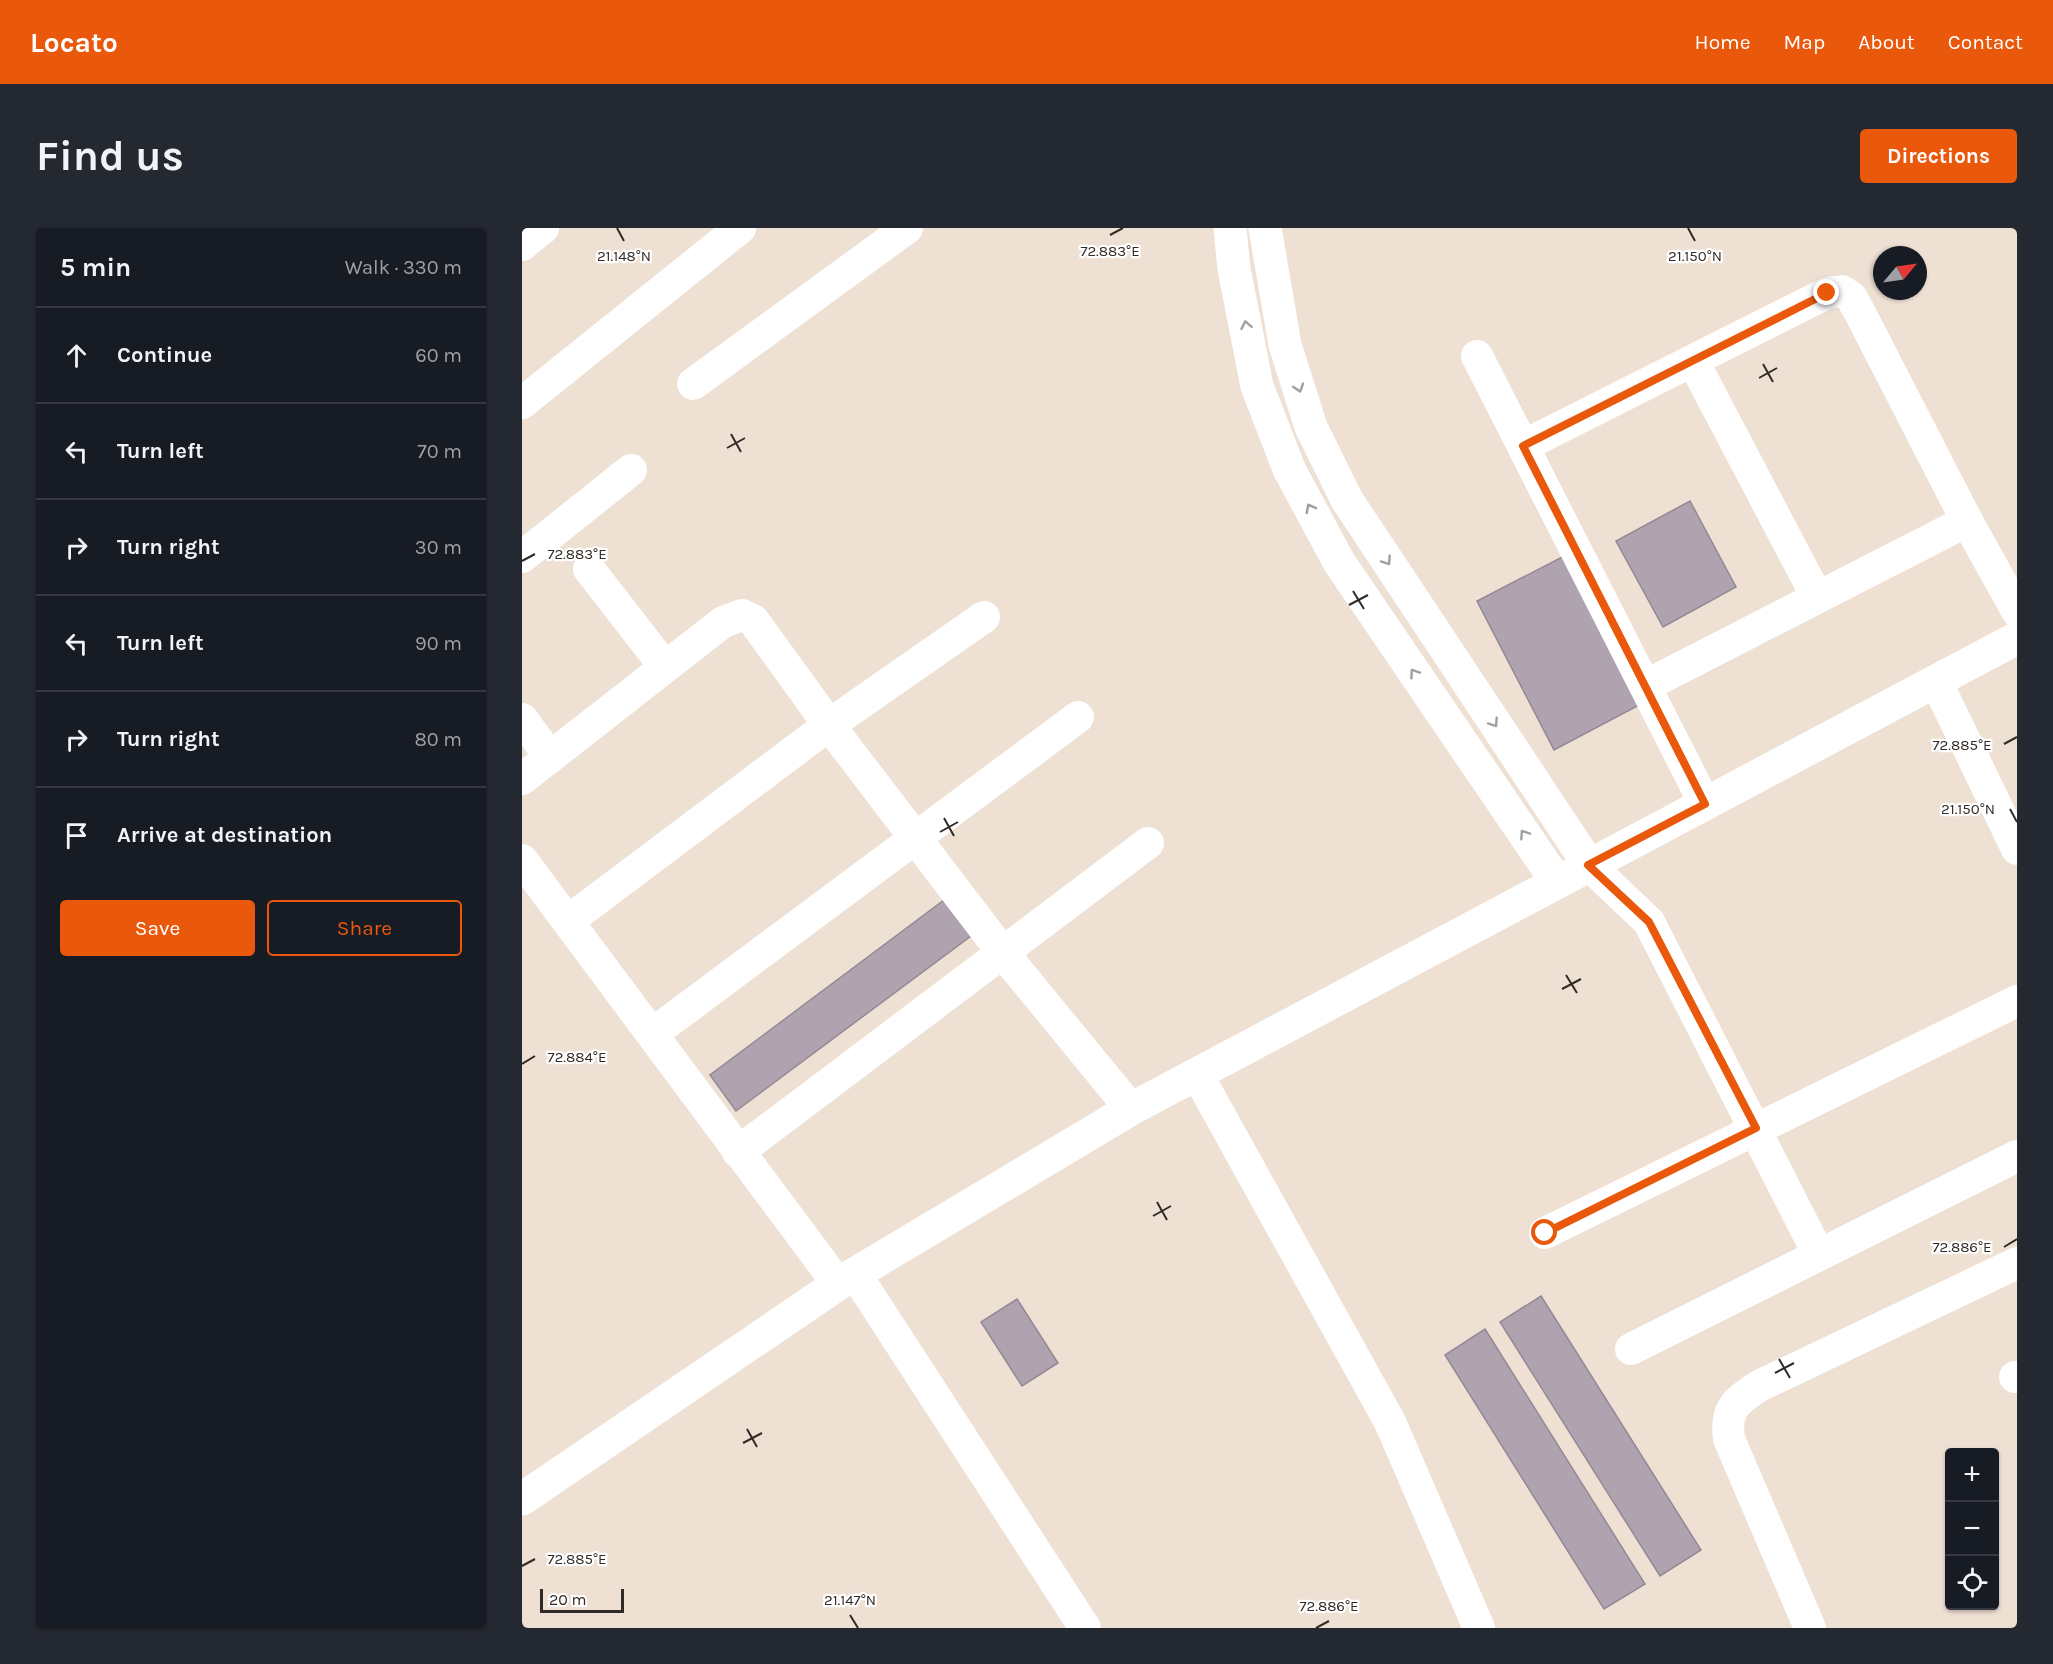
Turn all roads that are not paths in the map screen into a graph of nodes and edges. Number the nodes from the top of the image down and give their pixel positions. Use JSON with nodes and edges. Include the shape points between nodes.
{"nodes":[{"id":1,"x":543,"y":228,"type":"edge"},
{"id":2,"x":740,"y":228,"type":"edge"},
{"id":3,"x":908,"y":228,"type":"edge"},
{"id":4,"x":1230,"y":228,"type":"edge"},
{"id":5,"x":1265,"y":228,"type":"edge"},
{"id":6,"x":522,"y":245,"type":"edge"},
{"id":7,"x":1477,"y":356,"type":"dead end"},
{"id":8,"x":1693,"y":361,"type":"junction"},
{"id":9,"x":693,"y":384,"type":"dead end"},
{"id":10,"x":522,"y":403,"type":"edge"},
{"id":11,"x":1523,"y":446,"type":"junction"},
{"id":12,"x":631,"y":470,"type":"dead end"},
{"id":13,"x":1967,"y":520,"type":"junction"},
{"id":14,"x":522,"y":557,"type":"edge"},
{"id":15,"x":589,"y":569,"type":"dead end"},
{"id":16,"x":1817,"y":597,"type":"junction"},
{"id":17,"x":2017,"y":611,"type":"edge"},
{"id":18,"x":984,"y":617,"type":"dead end"},
{"id":19,"x":2017,"y":638,"type":"edge"},
{"id":20,"x":665,"y":667,"type":"junction"},
{"id":21,"x":1936,"y":681,"type":"junction"},
{"id":22,"x":1645,"y":686,"type":"junction"},
{"id":23,"x":1078,"y":717,"type":"dead end"},
{"id":24,"x":522,"y":719,"type":"edge"},
{"id":25,"x":830,"y":725,"type":"junction"},
{"id":26,"x":550,"y":757,"type":"junction"},
{"id":27,"x":522,"y":779,"type":"edge"},
{"id":28,"x":1705,"y":804,"type":"junction"},
{"id":29,"x":915,"y":838,"type":"junction"},
{"id":30,"x":1148,"y":843,"type":"dead end"},
{"id":31,"x":2017,"y":849,"type":"edge"},
{"id":32,"x":522,"y":860,"type":"edge"},
{"id":33,"x":1588,"y":865,"type":"junction"},
{"id":34,"x":1557,"y":882,"type":"junction"},
{"id":35,"x":568,"y":921,"type":"junction"},
{"id":36,"x":1003,"y":953,"type":"junction"},
{"id":37,"x":2017,"y":1001,"type":"edge"},
{"id":38,"x":652,"y":1034,"type":"junction"},
{"id":39,"x":1197,"y":1074,"type":"junction"},
{"id":40,"x":1131,"y":1109,"type":"junction"},
{"id":41,"x":1756,"y":1128,"type":"junction"},
{"id":42,"x":738,"y":1152,"type":"junction"},
{"id":43,"x":2017,"y":1156,"type":"edge"},
{"id":44,"x":1545,"y":1233,"type":"dead end"},
{"id":45,"x":1819,"y":1255,"type":"junction"},
{"id":46,"x":2017,"y":1263,"type":"edge"},
{"id":47,"x":847,"y":1280,"type":"junction"},
{"id":48,"x":1631,"y":1349,"type":"dead end"},
{"id":49,"x":522,"y":1499,"type":"edge"},
{"id":50,"x":1085,"y":1628,"type":"edge"},
{"id":51,"x":1479,"y":1628,"type":"edge"},
{"id":52,"x":1810,"y":1628,"type":"edge"}],
"edges":[{"from":1,"to":6,"type":"street"},
{"from":2,"to":10,"type":"street"},
{"from":3,"to":9,"type":"street"},
{"from":34,"to":4,"type":"street","one_way":true,"via":[[1339,562],[1289,469],[1257,386]]},
{"from":5,"to":33,"type":"street","one_way":true,"via":[[1285,345],[1311,427],[1347,500]]},
{"from":7,"to":11,"type":"street"},
{"from":8,"to":11,"type":"street"},
{"from":8,"to":13,"type":"street","via":[[1827,293],[1842,291],[1859,311]]},
{"from":8,"to":16,"type":"street"},
{"from":11,"to":22,"type":"street"},
{"from":12,"to":14,"type":"street"},
{"from":13,"to":16,"type":"street"},
{"from":13,"to":17,"type":"street"},
{"from":15,"to":20,"type":"street"},
{"from":16,"to":22,"type":"street"},
{"from":18,"to":25,"type":"street"},
{"from":19,"to":21,"type":"street"},
{"from":20,"to":25,"type":"street","via":[[723,622],[742,615],[753,620],[763,632]]},
{"from":20,"to":26,"type":"street"},
{"from":21,"to":28,"type":"street"},
{"from":21,"to":31,"type":"street"},
{"from":22,"to":28,"type":"street"},
{"from":23,"to":29,"type":"street"},
{"from":24,"to":26,"type":"street"},
{"from":25,"to":29,"type":"street"},
{"from":25,"to":35,"type":"street"},
{"from":26,"to":27,"type":"street"},
{"from":28,"to":33,"type":"street"},
{"from":29,"to":36,"type":"street"},
{"from":29,"to":38,"type":"street"},
{"from":30,"to":36,"type":"street"},
{"from":32,"to":35,"type":"street"},
{"from":33,"to":34,"type":"street"},
{"from":33,"to":41,"type":"street","via":[[1649,922]]},
{"from":34,"to":39,"type":"street"},
{"from":35,"to":38,"type":"street"},
{"from":36,"to":40,"type":"street"},
{"from":36,"to":42,"type":"street"},
{"from":37,"to":41,"type":"street"},
{"from":38,"to":42,"type":"street"},
{"from":39,"to":40,"type":"street"},
{"from":39,"to":51,"type":"street","via":[[1390,1422]]},
{"from":40,"to":47,"type":"street"},
{"from":41,"to":44,"type":"street"},
{"from":41,"to":45,"type":"street"},
{"from":42,"to":47,"type":"street"},
{"from":43,"to":45,"type":"street"},
{"from":45,"to":48,"type":"street"},
{"from":46,"to":52,"type":"street","via":[[1759,1386],[1731,1409],[1729,1439]]},
{"from":47,"to":49,"type":"street"},
{"from":47,"to":50,"type":"street"}]}
